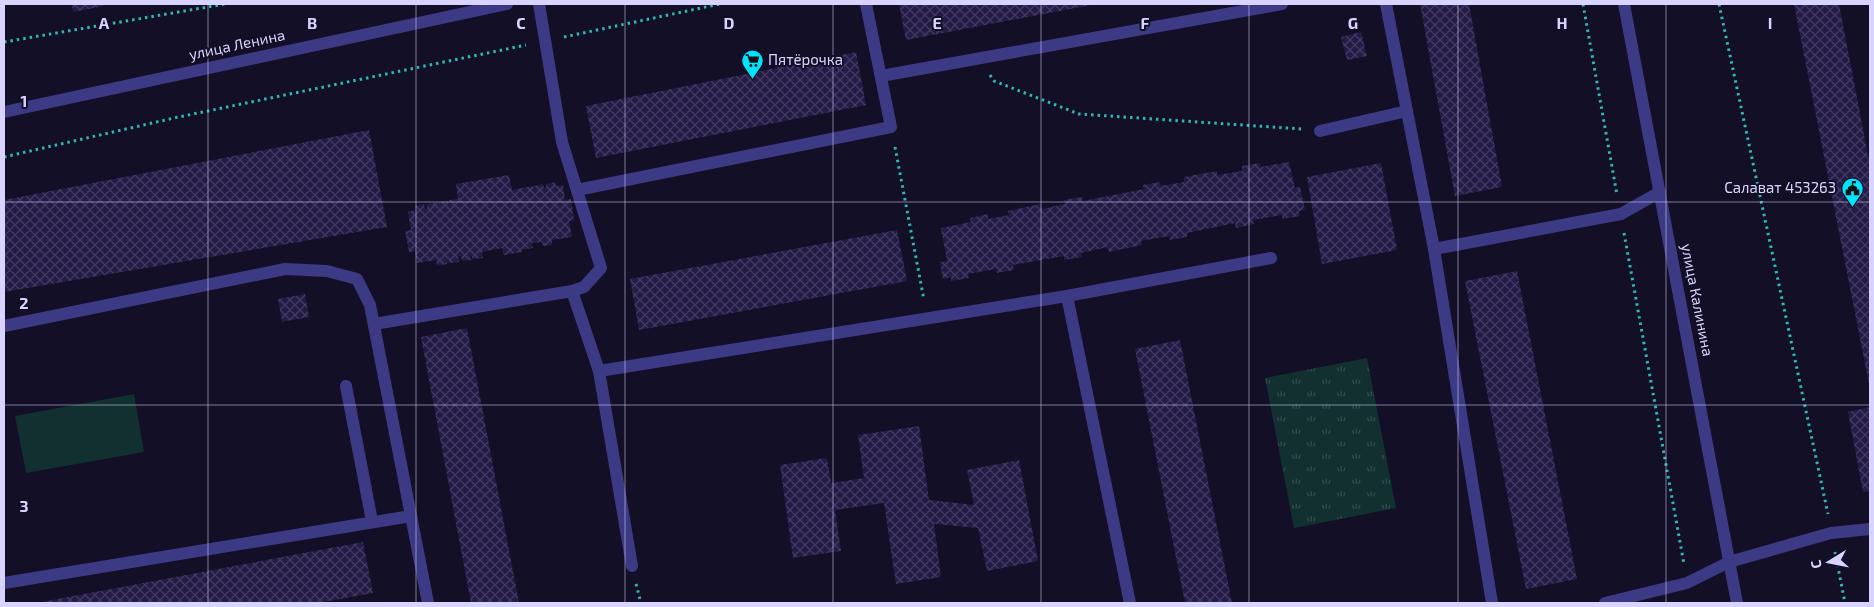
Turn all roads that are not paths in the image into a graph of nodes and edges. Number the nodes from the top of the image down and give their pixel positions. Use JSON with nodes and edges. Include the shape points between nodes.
{"nodes":[{"id":1,"x":507,"y":4,"type":"edge"},
{"id":2,"x":539,"y":4,"type":"edge"},
{"id":3,"x":866,"y":4,"type":"edge"},
{"id":4,"x":1282,"y":4,"type":"edge"},
{"id":5,"x":1386,"y":4,"type":"edge"},
{"id":6,"x":1624,"y":4,"type":"edge"},
{"id":7,"x":882,"y":76,"type":"junction"},
{"id":8,"x":1407,"y":111,"type":"junction"},
{"id":9,"x":4,"y":112,"type":"edge"},
{"id":10,"x":1320,"y":131,"type":"road end"},
{"id":11,"x":577,"y":190,"type":"junction"},
{"id":12,"x":1660,"y":192,"type":"junction"},
{"id":13,"x":1434,"y":249,"type":"junction"},
{"id":14,"x":1271,"y":258,"type":"dead end"},
{"id":15,"x":572,"y":292,"type":"junction"},
{"id":16,"x":1067,"y":296,"type":"junction"},
{"id":17,"x":374,"y":324,"type":"junction"},
{"id":18,"x":4,"y":326,"type":"edge"},
{"id":19,"x":598,"y":371,"type":"junction"},
{"id":20,"x":346,"y":386,"type":"dead end"},
{"id":21,"x":411,"y":516,"type":"junction"},
{"id":22,"x":372,"y":521,"type":"junction"},
{"id":23,"x":1870,"y":529,"type":"edge"},
{"id":24,"x":1729,"y":562,"type":"junction"},
{"id":25,"x":632,"y":566,"type":"dead end"},
{"id":26,"x":4,"y":583,"type":"edge"},
{"id":27,"x":428,"y":603,"type":"edge"},
{"id":28,"x":1130,"y":603,"type":"edge"},
{"id":29,"x":1492,"y":603,"type":"edge"},
{"id":30,"x":1607,"y":603,"type":"edge"},
{"id":31,"x":1737,"y":603,"type":"edge"}],
"edges":[{"from":1,"to":9,"type":"street","name":"улица Ленина"},
{"from":2,"to":11,"type":"street","via":[[562,142]]},
{"from":3,"to":7,"type":"street"},
{"from":4,"to":7,"type":"street"},
{"from":5,"to":8,"type":"street"},
{"from":6,"to":12,"type":"street","name":"улица Калинина"},
{"from":7,"to":11,"type":"street","via":[[891,127]]},
{"from":8,"to":10,"type":"street"},
{"from":8,"to":13,"type":"street"},
{"from":11,"to":15,"type":"street","via":[[601,268],[584,287]]},
{"from":12,"to":13,"type":"street","via":[[1621,214]]},
{"from":12,"to":24,"type":"street","name":"улица Калинина"},
{"from":13,"to":29,"type":"street"},
{"from":14,"to":16,"type":"street"},
{"from":15,"to":17,"type":"street"},
{"from":15,"to":19,"type":"street"},
{"from":16,"to":19,"type":"street"},
{"from":16,"to":28,"type":"street"},
{"from":17,"to":18,"type":"street","via":[[370,305],[357,279],[327,271],[285,269]]},
{"from":17,"to":21,"type":"street"},
{"from":19,"to":25,"type":"street"},
{"from":20,"to":22,"type":"street"},
{"from":21,"to":22,"type":"street"},
{"from":21,"to":27,"type":"street"},
{"from":22,"to":26,"type":"street"},
{"from":23,"to":24,"type":"street","via":[[1832,533]]},
{"from":24,"to":30,"type":"street","via":[[1687,583]]},
{"from":24,"to":31,"type":"street","name":"улица Калинина"}]}
